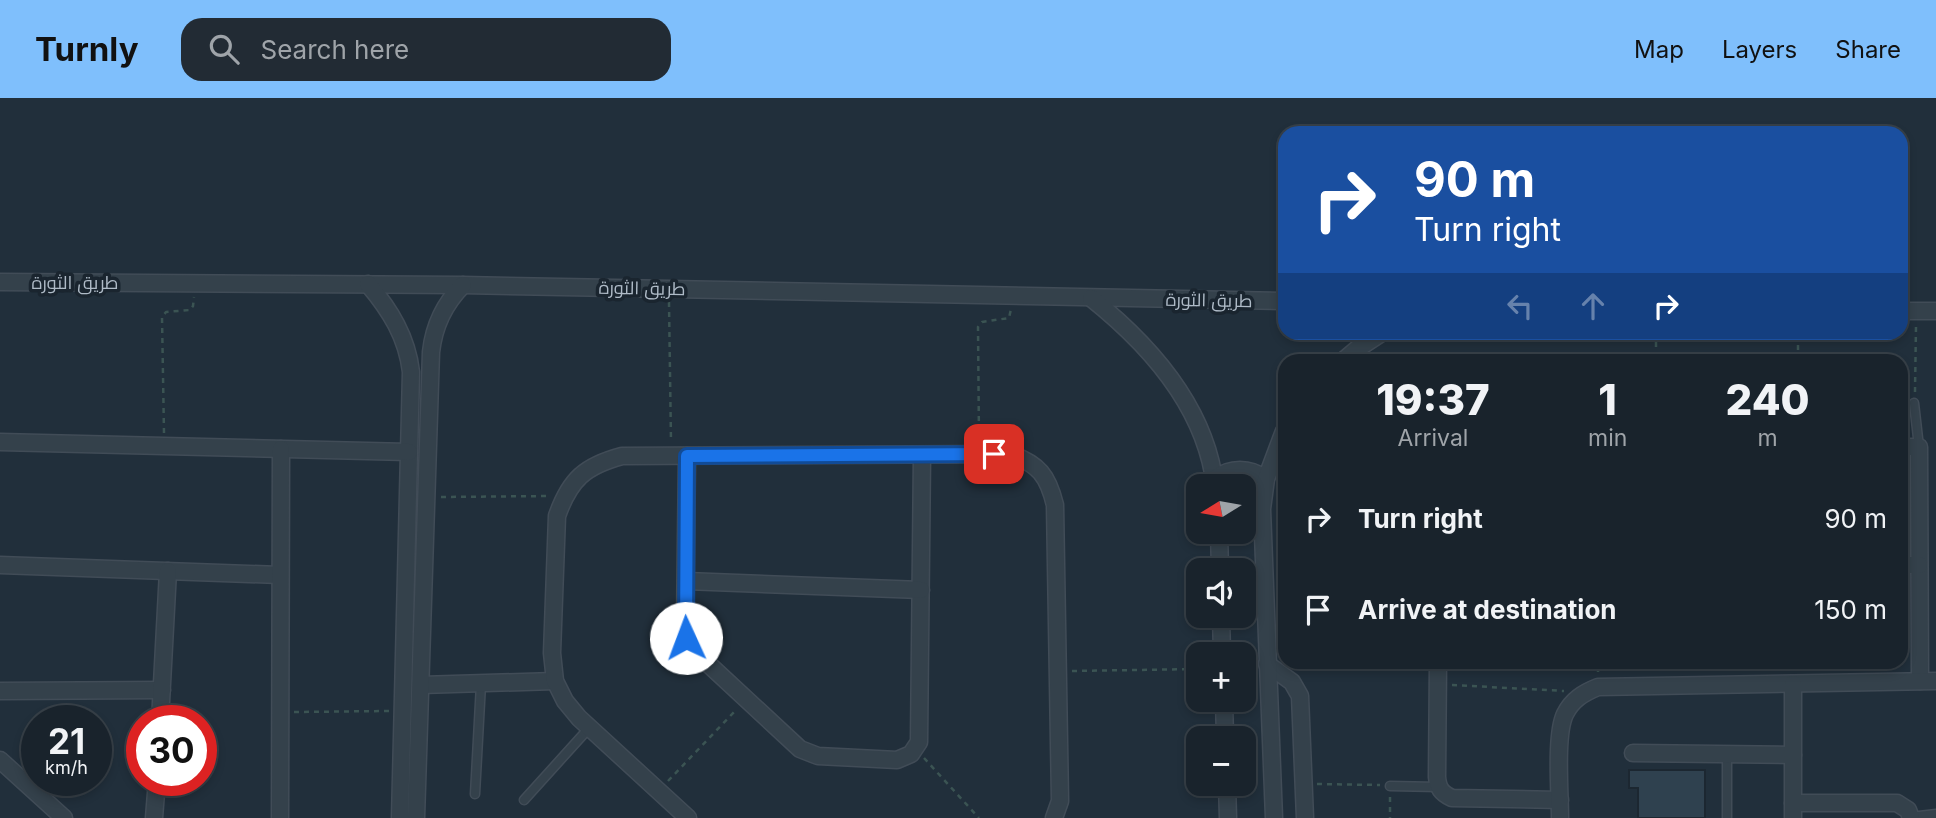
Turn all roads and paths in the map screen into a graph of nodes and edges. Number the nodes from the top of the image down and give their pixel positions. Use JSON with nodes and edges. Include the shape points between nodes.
{"nodes":[{"id":1,"x":0,"y":282,"type":"edge"},
{"id":2,"x":194,"y":282,"type":"junction"},
{"id":3,"x":368,"y":284,"type":"junction"},
{"id":4,"x":463,"y":285,"type":"junction"},
{"id":5,"x":669,"y":288,"type":"junction"},
{"id":6,"x":1011,"y":295,"type":"junction"},
{"id":7,"x":1091,"y":298,"type":"junction"},
{"id":8,"x":1278,"y":301,"type":"edge"},
{"id":9,"x":1908,"y":311,"type":"edge"},
{"id":10,"x":1936,"y":311,"type":"edge"},
{"id":11,"x":1371,"y":340,"type":"edge"},
{"id":12,"x":1351,"y":354,"type":"edge"},
{"id":13,"x":411,"y":372,"type":"junction"},
{"id":14,"x":429,"y":372,"type":"junction"},
{"id":15,"x":1914,"y":403,"type":"joint"},
{"id":16,"x":0,"y":442,"type":"edge"},
{"id":17,"x":164,"y":447,"type":"junction"},
{"id":18,"x":1278,"y":447,"type":"edge"},
{"id":19,"x":1908,"y":447,"type":"edge"},
{"id":20,"x":1919,"y":447,"type":"junction"},
{"id":21,"x":281,"y":449,"type":"junction"},
{"id":22,"x":409,"y":452,"type":"junction"},
{"id":23,"x":979,"y":454,"type":"junction"},
{"id":24,"x":922,"y":455,"type":"junction"},
{"id":25,"x":679,"y":456,"type":"junction"},
{"id":26,"x":1213,"y":474,"type":"edge"},
{"id":27,"x":1225,"y":474,"type":"edge"},
{"id":28,"x":1254,"y":474,"type":"edge"},
{"id":29,"x":1256,"y":475,"type":"edge"},
{"id":30,"x":1266,"y":479,"type":"junction"},
{"id":31,"x":563,"y":496,"type":"junction"},
{"id":32,"x":426,"y":497,"type":"junction"},
{"id":33,"x":407,"y":544,"type":"junction"},
{"id":34,"x":424,"y":545,"type":"junction"},
{"id":35,"x":0,"y":565,"type":"edge"},
{"id":36,"x":1908,"y":565,"type":"edge"},
{"id":37,"x":1919,"y":565,"type":"junction"},
{"id":38,"x":168,"y":571,"type":"junction"},
{"id":39,"x":281,"y":575,"type":"junction"},
{"id":40,"x":686,"y":581,"type":"junction"},
{"id":41,"x":921,"y":590,"type":"junction"},
{"id":42,"x":414,"y":617,"type":"junction"},
{"id":43,"x":1268,"y":664,"type":"junction"},
{"id":44,"x":1186,"y":669,"type":"edge"},
{"id":45,"x":1438,"y":669,"type":"edge"},
{"id":46,"x":1058,"y":671,"type":"junction"},
{"id":47,"x":555,"y":681,"type":"junction"},
{"id":48,"x":1928,"y":681,"type":"edge"},
{"id":49,"x":481,"y":684,"type":"junction"},
{"id":50,"x":1793,"y":684,"type":"junction"},
{"id":51,"x":421,"y":685,"type":"junction"},
{"id":52,"x":1438,"y":685,"type":"junction"},
{"id":53,"x":0,"y":691,"type":"edge"},
{"id":54,"x":162,"y":691,"type":"junction"},
{"id":55,"x":1586,"y":692,"type":"junction"},
{"id":56,"x":745,"y":701,"type":"junction"},
{"id":57,"x":161,"y":705,"type":"edge"},
{"id":58,"x":403,"y":711,"type":"junction"},
{"id":59,"x":280,"y":712,"type":"junction"},
{"id":60,"x":590,"y":727,"type":"junction"},
{"id":61,"x":1270,"y":733,"type":"junction"},
{"id":62,"x":1256,"y":734,"type":"edge"},
{"id":63,"x":916,"y":749,"type":"junction"},
{"id":64,"x":1633,"y":753,"type":"dead end"},
{"id":65,"x":1727,"y":754,"type":"junction"},
{"id":66,"x":1793,"y":755,"type":"junction"},
{"id":67,"x":0,"y":761,"type":"edge"},
{"id":68,"x":1304,"y":784,"type":"junction"},
{"id":69,"x":1390,"y":786,"type":"junction"},
{"id":70,"x":1438,"y":787,"type":"junction"},
{"id":71,"x":659,"y":791,"type":"junction"},
{"id":72,"x":475,"y":794,"type":"dead end"},
{"id":73,"x":156,"y":796,"type":"edge"},
{"id":74,"x":1227,"y":796,"type":"edge"},
{"id":75,"x":524,"y":800,"type":"dead end"},
{"id":76,"x":1560,"y":800,"type":"junction"},
{"id":77,"x":1793,"y":810,"type":"edge"},
{"id":78,"x":408,"y":812,"type":"edge"},
{"id":79,"x":1936,"y":814,"type":"edge"},
{"id":80,"x":64,"y":818,"type":"edge"},
{"id":81,"x":155,"y":818,"type":"edge"},
{"id":82,"x":280,"y":818,"type":"edge"},
{"id":83,"x":688,"y":818,"type":"edge"},
{"id":84,"x":979,"y":818,"type":"edge"},
{"id":85,"x":1054,"y":818,"type":"edge"},
{"id":86,"x":1228,"y":818,"type":"edge"},
{"id":87,"x":1274,"y":818,"type":"edge"},
{"id":88,"x":1306,"y":818,"type":"edge"},
{"id":89,"x":1390,"y":818,"type":"edge"},
{"id":90,"x":1560,"y":818,"type":"edge"},
{"id":91,"x":1727,"y":818,"type":"edge"},
{"id":92,"x":1911,"y":818,"type":"edge"}],
"edges":[{"from":1,"to":2,"type":"street","name":"طريق الثورة"},
{"from":2,"to":3,"type":"street","name":"طريق الثورة"},
{"from":2,"to":17,"type":"path","via":[[192,309],[166,312],[162,317]]},
{"from":3,"to":4,"type":"street","name":"طريق الثورة"},
{"from":3,"to":13,"type":"street","via":[[399,328]]},
{"from":4,"to":5,"type":"street","name":"طريق الثورة"},
{"from":4,"to":14,"type":"street","via":[[435,328]]},
{"from":5,"to":6,"type":"street","name":"طريق الثورة"},
{"from":5,"to":25,"type":"path"},
{"from":6,"to":7,"type":"street","name":"طريق الثورة"},
{"from":6,"to":23,"type":"path","via":[[1009,318],[982,322],[978,327]]},
{"from":7,"to":8,"type":"street","name":"طريق الثورة"},
{"from":7,"to":26,"type":"street","via":[[1124,324],[1180,393],[1206,446]]},
{"from":9,"to":10,"type":"street"},
{"from":9,"to":15,"type":"path"},
{"from":11,"to":12,"type":"street"},
{"from":13,"to":14,"type":"street"},
{"from":13,"to":22,"type":"street"},
{"from":14,"to":32,"type":"street"},
{"from":15,"to":20,"type":"lane"},
{"from":16,"to":17,"type":"street"},
{"from":17,"to":21,"type":"street"},
{"from":18,"to":30,"type":"street"},
{"from":19,"to":20,"type":"street"},
{"from":20,"to":37,"type":"street"},
{"from":21,"to":22,"type":"street"},
{"from":21,"to":39,"type":"street"},
{"from":22,"to":33,"type":"street"},
{"from":23,"to":24,"type":"street"},
{"from":23,"to":46,"type":"street","via":[[1010,454],[1028,460],[1051,488]]},
{"from":24,"to":25,"type":"street"},
{"from":24,"to":41,"type":"street"},
{"from":25,"to":31,"type":"street","via":[[622,456],[601,461]]},
{"from":25,"to":40,"type":"street"},
{"from":27,"to":28,"type":"street","via":[[1244,470]]},
{"from":29,"to":30,"type":"street"},
{"from":30,"to":43,"type":"street","via":[[1262,509]]},
{"from":31,"to":32,"type":"path"},
{"from":31,"to":47,"type":"street","via":[[555,538]]},
{"from":32,"to":34,"type":"street"},
{"from":33,"to":34,"type":"street"},
{"from":33,"to":42,"type":"street"},
{"from":34,"to":42,"type":"street"},
{"from":35,"to":38,"type":"street"},
{"from":36,"to":37,"type":"street"},
{"from":37,"to":48,"type":"street"},
{"from":38,"to":39,"type":"street"},
{"from":38,"to":54,"type":"street"},
{"from":39,"to":59,"type":"street"},
{"from":40,"to":41,"type":"street"},
{"from":40,"to":56,"type":"street","via":[[685,629],[690,647]]},
{"from":41,"to":63,"type":"street"},
{"from":42,"to":51,"type":"street"},
{"from":42,"to":58,"type":"street"},
{"from":43,"to":61,"type":"street"},
{"from":43,"to":68,"type":"street","via":[[1293,681],[1300,696]]},
{"from":44,"to":46,"type":"path"},
{"from":45,"to":52,"type":"street"},
{"from":46,"to":85,"type":"street","via":[[1060,801]]},
{"from":47,"to":49,"type":"street"},
{"from":47,"to":60,"type":"street","via":[[565,701]]},
{"from":48,"to":50,"type":"street"},
{"from":49,"to":51,"type":"street"},
{"from":49,"to":72,"type":"lane"},
{"from":50,"to":55,"type":"street","via":[[1598,687]]},
{"from":50,"to":66,"type":"street"},
{"from":51,"to":78,"type":"street"},
{"from":52,"to":55,"type":"path"},
{"from":52,"to":70,"type":"street"},
{"from":53,"to":54,"type":"street"},
{"from":54,"to":57,"type":"street"},
{"from":55,"to":76,"type":"street","via":[[1564,716]]},
{"from":56,"to":63,"type":"street","via":[[809,754],[897,760]]},
{"from":56,"to":71,"type":"path"},
{"from":58,"to":59,"type":"path"},
{"from":58,"to":78,"type":"street"},
{"from":59,"to":82,"type":"street"},
{"from":60,"to":71,"type":"street"},
{"from":60,"to":75,"type":"lane"},
{"from":61,"to":62,"type":"path"},
{"from":61,"to":87,"type":"street"},
{"from":63,"to":84,"type":"path"},
{"from":64,"to":65,"type":"street"},
{"from":65,"to":66,"type":"street"},
{"from":65,"to":91,"type":"lane"},
{"from":66,"to":77,"type":"street"},
{"from":67,"to":80,"type":"street"},
{"from":68,"to":69,"type":"path"},
{"from":68,"to":88,"type":"street"},
{"from":69,"to":70,"type":"lane"},
{"from":69,"to":89,"type":"path"},
{"from":70,"to":76,"type":"street","via":[[1452,798]]},
{"from":71,"to":83,"type":"street"},
{"from":73,"to":81,"type":"street"},
{"from":74,"to":86,"type":"street"},
{"from":76,"to":90,"type":"street"},
{"from":77,"to":92,"type":"street","via":[[1897,803]]},
{"from":79,"to":92,"type":"lane"}]}
